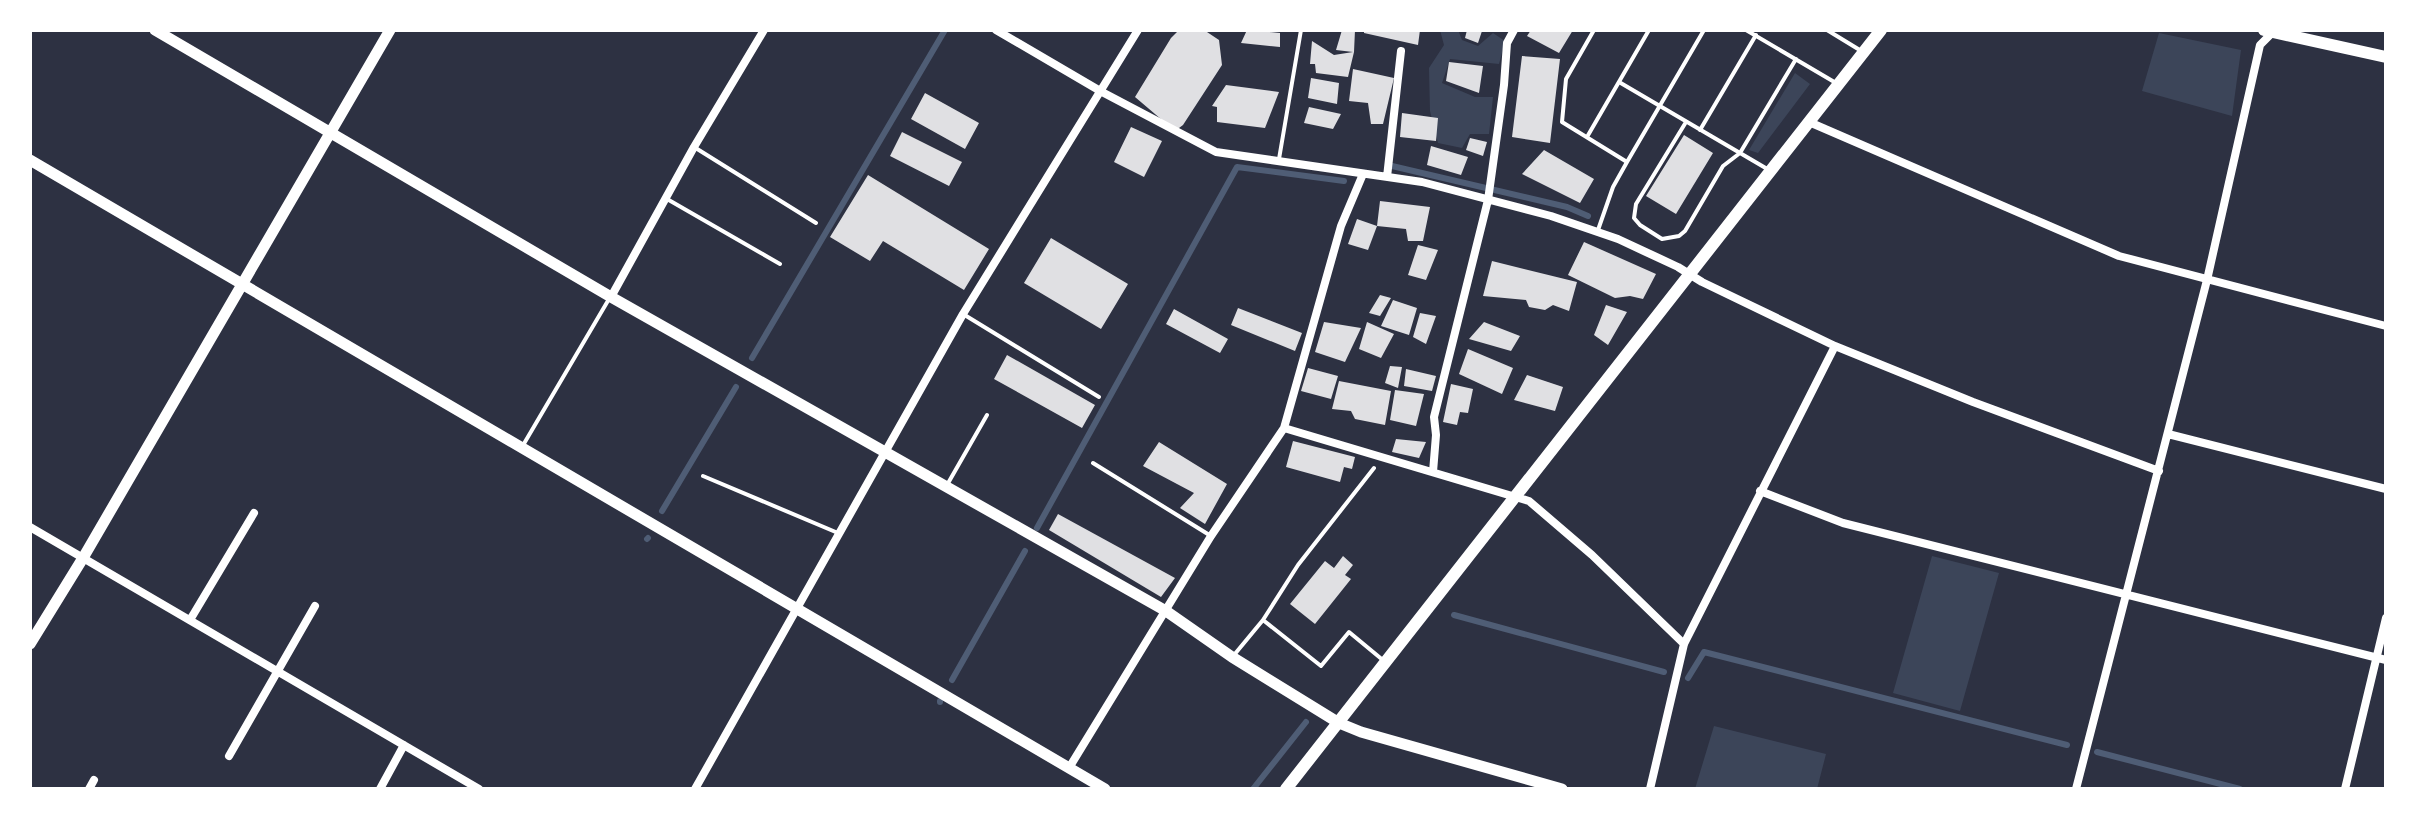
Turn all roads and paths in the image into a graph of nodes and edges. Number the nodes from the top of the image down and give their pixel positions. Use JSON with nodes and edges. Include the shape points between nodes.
{"nodes":[{"id":1,"x":155,"y":30,"type":"edge"},
{"id":2,"x":390,"y":30,"type":"edge"},
{"id":3,"x":764,"y":30,"type":"edge"},
{"id":4,"x":996,"y":30,"type":"edge"},
{"id":5,"x":1125,"y":30,"type":"edge"},
{"id":6,"x":1301,"y":30,"type":"edge"},
{"id":7,"x":1594,"y":30,"type":"edge"},
{"id":8,"x":1649,"y":30,"type":"edge"},
{"id":9,"x":1704,"y":30,"type":"edge"},
{"id":10,"x":1746,"y":30,"type":"edge"},
{"id":11,"x":1827,"y":30,"type":"edge"},
{"id":12,"x":1881,"y":30,"type":"edge"},
{"id":13,"x":1510,"y":31,"type":"edge"},
{"id":14,"x":2270,"y":31,"type":"edge"},
{"id":15,"x":1137,"y":33,"type":"edge"},
{"id":16,"x":1756,"y":35,"type":"junction"},
{"id":17,"x":1401,"y":51,"type":"dead end"},
{"id":18,"x":1863,"y":52,"type":"junction"},
{"id":19,"x":2386,"y":57,"type":"edge"},
{"id":20,"x":1796,"y":59,"type":"junction"},
{"id":21,"x":1619,"y":82,"type":"junction"},
{"id":22,"x":1838,"y":84,"type":"junction"},
{"id":23,"x":1102,"y":92,"type":"junction"},
{"id":24,"x":1659,"y":106,"type":"junction"},
{"id":25,"x":1686,"y":122,"type":"junction"},
{"id":26,"x":1809,"y":122,"type":"junction"},
{"id":27,"x":1700,"y":130,"type":"junction"},
{"id":28,"x":331,"y":133,"type":"junction"},
{"id":29,"x":1587,"y":137,"type":"junction"},
{"id":30,"x":694,"y":147,"type":"junction"},
{"id":31,"x":1740,"y":153,"type":"junction"},
{"id":32,"x":30,"y":160,"type":"edge"},
{"id":33,"x":1278,"y":161,"type":"junction"},
{"id":34,"x":1627,"y":162,"type":"junction"},
{"id":35,"x":1769,"y":170,"type":"junction"},
{"id":36,"x":1363,"y":174,"type":"junction"},
{"id":37,"x":1387,"y":177,"type":"junction"},
{"id":38,"x":1489,"y":197,"type":"junction"},
{"id":39,"x":667,"y":199,"type":"junction"},
{"id":40,"x":816,"y":223,"type":"dead end"},
{"id":41,"x":1598,"y":232,"type":"junction"},
{"id":42,"x":780,"y":264,"type":"dead end"},
{"id":43,"x":1689,"y":274,"type":"junction"},
{"id":44,"x":2207,"y":280,"type":"junction"},
{"id":45,"x":242,"y":286,"type":"junction"},
{"id":46,"x":611,"y":297,"type":"junction"},
{"id":47,"x":963,"y":314,"type":"junction"},
{"id":48,"x":2386,"y":326,"type":"edge"},
{"id":49,"x":1835,"y":346,"type":"junction"},
{"id":50,"x":1099,"y":397,"type":"dead end"},
{"id":51,"x":987,"y":415,"type":"dead end"},
{"id":52,"x":1284,"y":428,"type":"junction"},
{"id":53,"x":2168,"y":434,"type":"junction"},
{"id":54,"x":521,"y":449,"type":"junction"},
{"id":55,"x":884,"y":453,"type":"junction"},
{"id":56,"x":1093,"y":463,"type":"dead end"},
{"id":57,"x":1374,"y":468,"type":"dead end"},
{"id":58,"x":2159,"y":471,"type":"junction"},
{"id":59,"x":1433,"y":472,"type":"junction"},
{"id":60,"x":703,"y":476,"type":"dead end"},
{"id":61,"x":946,"y":487,"type":"junction"},
{"id":62,"x":2386,"y":489,"type":"edge"},
{"id":63,"x":1760,"y":491,"type":"junction"},
{"id":64,"x":1514,"y":497,"type":"junction"},
{"id":65,"x":254,"y":513,"type":"dead end"},
{"id":66,"x":30,"y":527,"type":"edge"},
{"id":67,"x":838,"y":533,"type":"junction"},
{"id":68,"x":1211,"y":536,"type":"junction"},
{"id":69,"x":83,"y":558,"type":"junction"},
{"id":70,"x":2127,"y":595,"type":"junction"},
{"id":71,"x":315,"y":606,"type":"dead end"},
{"id":72,"x":796,"y":608,"type":"junction"},
{"id":73,"x":1166,"y":611,"type":"junction"},
{"id":74,"x":2386,"y":618,"type":"edge"},
{"id":75,"x":190,"y":620,"type":"junction"},
{"id":76,"x":1263,"y":620,"type":"junction"},
{"id":77,"x":30,"y":644,"type":"edge"},
{"id":78,"x":1684,"y":644,"type":"junction"},
{"id":79,"x":1232,"y":657,"type":"junction"},
{"id":80,"x":2376,"y":658,"type":"junction"},
{"id":81,"x":2386,"y":660,"type":"edge"},
{"id":82,"x":1385,"y":661,"type":"junction"},
{"id":83,"x":277,"y":671,"type":"junction"},
{"id":84,"x":1339,"y":723,"type":"junction"},
{"id":85,"x":404,"y":745,"type":"junction"},
{"id":86,"x":229,"y":756,"type":"dead end"},
{"id":87,"x":1069,"y":768,"type":"junction"},
{"id":88,"x":94,"y":780,"type":"dead end"},
{"id":89,"x":1547,"y":788,"type":"edge"},
{"id":90,"x":89,"y":789,"type":"edge"},
{"id":91,"x":380,"y":789,"type":"edge"},
{"id":92,"x":479,"y":789,"type":"edge"},
{"id":93,"x":695,"y":789,"type":"edge"},
{"id":94,"x":1105,"y":789,"type":"edge"},
{"id":95,"x":1286,"y":789,"type":"edge"},
{"id":96,"x":1562,"y":789,"type":"edge"},
{"id":97,"x":1650,"y":789,"type":"edge"},
{"id":98,"x":2076,"y":789,"type":"edge"},
{"id":99,"x":2345,"y":789,"type":"edge"}],
"edges":[{"from":1,"to":28,"type":"street"},
{"from":2,"to":28,"type":"street"},
{"from":3,"to":30,"type":"street"},
{"from":4,"to":23,"type":"street"},
{"from":5,"to":15,"type":"lane"},
{"from":6,"to":33,"type":"lane"},
{"from":7,"to":29,"type":"lane","via":[[1566,79],[1562,122]]},
{"from":8,"to":21,"type":"lane"},
{"from":9,"to":24,"type":"lane"},
{"from":10,"to":16,"type":"lane"},
{"from":11,"to":18,"type":"lane"},
{"from":12,"to":18,"type":"main road"},
{"from":13,"to":38,"type":"street"},
{"from":14,"to":19,"type":"main road"},
{"from":14,"to":44,"type":"street","via":[[2260,45]]},
{"from":15,"to":23,"type":"street"},
{"from":16,"to":20,"type":"lane"},
{"from":16,"to":27,"type":"lane"},
{"from":17,"to":37,"type":"street"},
{"from":18,"to":22,"type":"main road"},
{"from":20,"to":22,"type":"lane"},
{"from":20,"to":31,"type":"lane"},
{"from":21,"to":24,"type":"lane"},
{"from":21,"to":29,"type":"lane"},
{"from":22,"to":26,"type":"main road"},
{"from":23,"to":33,"type":"street","via":[[1216,152]]},
{"from":23,"to":47,"type":"street"},
{"from":24,"to":25,"type":"lane"},
{"from":24,"to":34,"type":"lane"},
{"from":25,"to":27,"type":"lane"},
{"from":25,"to":31,"type":"lane","via":[[1636,204],[1634,218],[1662,239],[1685,231],[1723,166]]},
{"from":26,"to":35,"type":"main road"},
{"from":26,"to":44,"type":"street","via":[[2119,256]]},
{"from":27,"to":31,"type":"lane"},
{"from":28,"to":45,"type":"street"},
{"from":28,"to":46,"type":"street"},
{"from":29,"to":34,"type":"lane"},
{"from":30,"to":39,"type":"street"},
{"from":30,"to":40,"type":"lane"},
{"from":31,"to":35,"type":"lane"},
{"from":32,"to":45,"type":"street"},
{"from":33,"to":36,"type":"street"},
{"from":34,"to":41,"type":"lane"},
{"from":35,"to":43,"type":"main road"},
{"from":36,"to":37,"type":"street"},
{"from":36,"to":52,"type":"street","via":[[1341,226]]},
{"from":37,"to":38,"type":"street"},
{"from":38,"to":41,"type":"street"},
{"from":38,"to":59,"type":"street","via":[[1434,417]]},
{"from":39,"to":42,"type":"lane"},
{"from":39,"to":46,"type":"street"},
{"from":41,"to":43,"type":"street"},
{"from":43,"to":49,"type":"street"},
{"from":43,"to":64,"type":"main road"},
{"from":44,"to":48,"type":"street"},
{"from":44,"to":53,"type":"street"},
{"from":45,"to":54,"type":"street"},
{"from":45,"to":69,"type":"street"},
{"from":46,"to":54,"type":"lane"},
{"from":46,"to":55,"type":"street"},
{"from":47,"to":50,"type":"lane"},
{"from":47,"to":55,"type":"street"},
{"from":49,"to":58,"type":"street"},
{"from":49,"to":63,"type":"street"},
{"from":51,"to":61,"type":"lane"},
{"from":52,"to":59,"type":"street"},
{"from":52,"to":68,"type":"street"},
{"from":53,"to":58,"type":"street"},
{"from":53,"to":62,"type":"street"},
{"from":54,"to":72,"type":"street"},
{"from":55,"to":61,"type":"street"},
{"from":55,"to":67,"type":"street"},
{"from":56,"to":68,"type":"lane"},
{"from":57,"to":76,"type":"lane","via":[[1298,565]]},
{"from":58,"to":70,"type":"street"},
{"from":59,"to":64,"type":"street"},
{"from":60,"to":67,"type":"lane"},
{"from":61,"to":73,"type":"street"},
{"from":63,"to":70,"type":"street","via":[[1843,523]]},
{"from":63,"to":78,"type":"street"},
{"from":64,"to":78,"type":"street","via":[[1529,501],[1592,555]]},
{"from":64,"to":82,"type":"main road"},
{"from":65,"to":75,"type":"street"},
{"from":66,"to":69,"type":"street"},
{"from":67,"to":72,"type":"street"},
{"from":68,"to":73,"type":"street"},
{"from":69,"to":75,"type":"street"},
{"from":69,"to":77,"type":"street"},
{"from":70,"to":80,"type":"street"},
{"from":70,"to":98,"type":"street"},
{"from":71,"to":83,"type":"street"},
{"from":72,"to":87,"type":"street"},
{"from":72,"to":93,"type":"street"},
{"from":73,"to":79,"type":"street"},
{"from":73,"to":87,"type":"street"},
{"from":74,"to":80,"type":"street"},
{"from":75,"to":83,"type":"street"},
{"from":76,"to":79,"type":"lane"},
{"from":76,"to":82,"type":"lane","via":[[1321,666],[1349,632]]},
{"from":78,"to":97,"type":"street"},
{"from":79,"to":84,"type":"street"},
{"from":80,"to":81,"type":"street"},
{"from":80,"to":99,"type":"street"},
{"from":82,"to":84,"type":"main road"},
{"from":83,"to":85,"type":"street"},
{"from":83,"to":86,"type":"street"},
{"from":84,"to":89,"type":"street"},
{"from":84,"to":95,"type":"main road"},
{"from":85,"to":91,"type":"street"},
{"from":85,"to":92,"type":"street"},
{"from":87,"to":94,"type":"street"},
{"from":88,"to":90,"type":"street"},
{"from":89,"to":96,"type":"street"}]}
